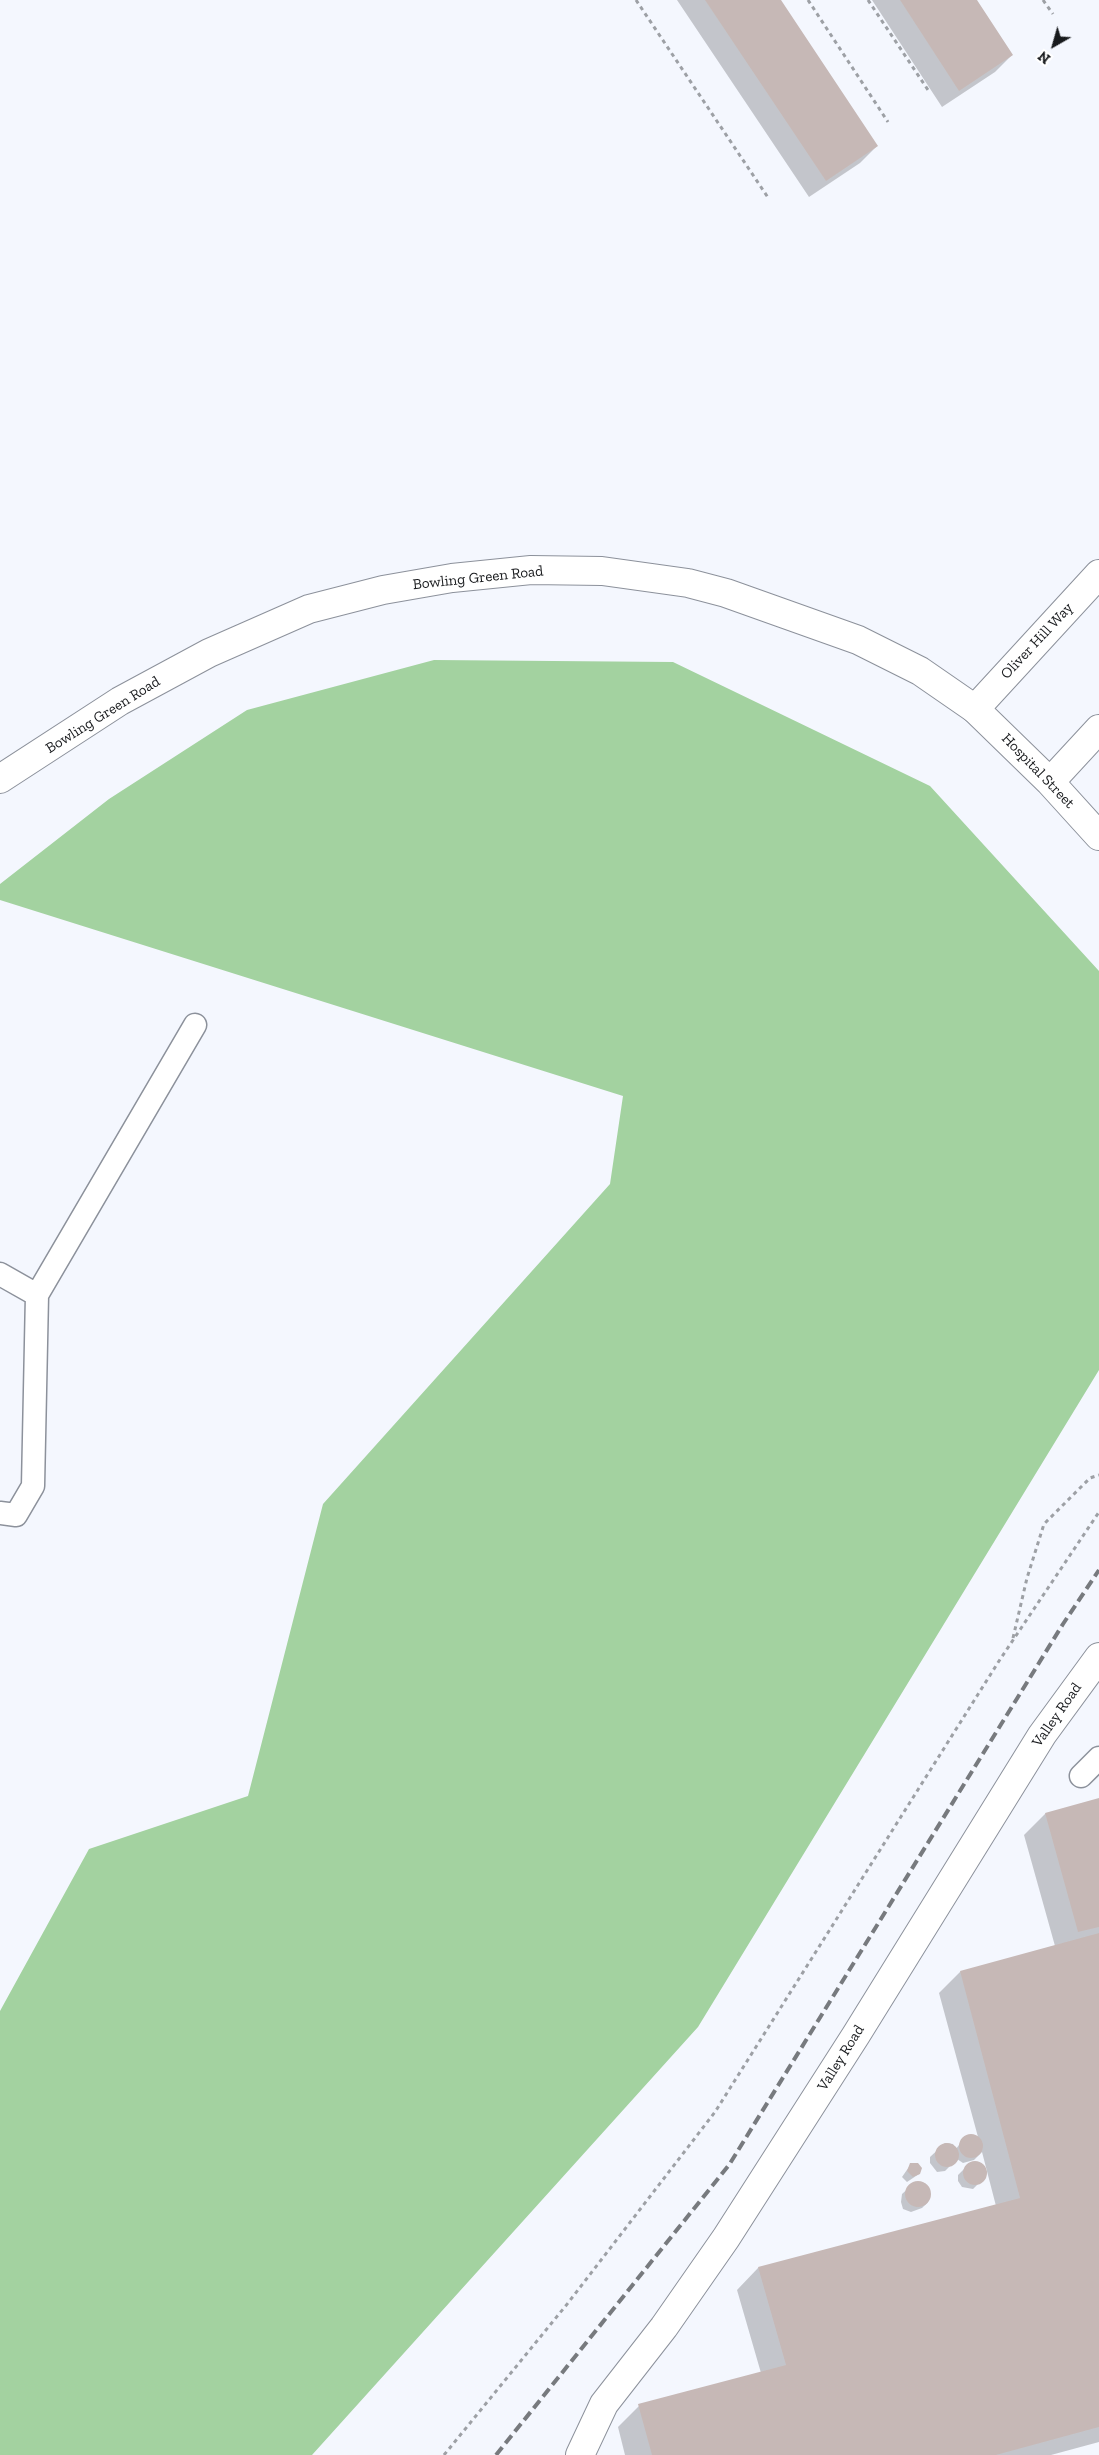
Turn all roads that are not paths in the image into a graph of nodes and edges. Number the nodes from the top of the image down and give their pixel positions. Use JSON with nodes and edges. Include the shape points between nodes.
{"nodes":[{"id":1,"x":1099,"y":574,"type":"edge"},
{"id":2,"x":975,"y":709,"type":"junction"},
{"id":3,"x":1099,"y":728,"type":"edge"},
{"id":4,"x":0,"y":780,"type":"edge"},
{"id":5,"x":1050,"y":782,"type":"junction"},
{"id":6,"x":1099,"y":836,"type":"edge"},
{"id":7,"x":195,"y":1025,"type":"dead end"},
{"id":8,"x":0,"y":1274,"type":"edge"},
{"id":9,"x":37,"y":1295,"type":"junction"},
{"id":10,"x":0,"y":1513,"type":"edge"},
{"id":11,"x":1099,"y":1657,"type":"edge"},
{"id":12,"x":1099,"y":1758,"type":"edge"},
{"id":13,"x":1081,"y":1776,"type":"dead end"},
{"id":14,"x":580,"y":2455,"type":"edge"}],
"edges":[{"from":1,"to":2,"type":"street","name":"Oliver Hill Way"},
{"from":2,"to":4,"type":"street","name":"Bowling Green Road","via":[[920,671],[858,640],[726,593],[688,583],[602,571],[531,570],[452,578],[383,590],[309,609],[209,652],[120,701]]},
{"from":2,"to":5,"type":"street","name":"Hospital Street"},
{"from":3,"to":5,"type":"street"},
{"from":5,"to":6,"type":"street","name":"Hospital Street"},
{"from":7,"to":9,"type":"lane"},
{"from":8,"to":9,"type":"lane"},
{"from":9,"to":10,"type":"lane","via":[[33,1486],[16,1515]]},
{"from":11,"to":14,"type":"street","name":"Valley Road","via":[[1042,1735],[726,2238],[664,2327],[604,2404]]},
{"from":12,"to":13,"type":"lane"}]}
